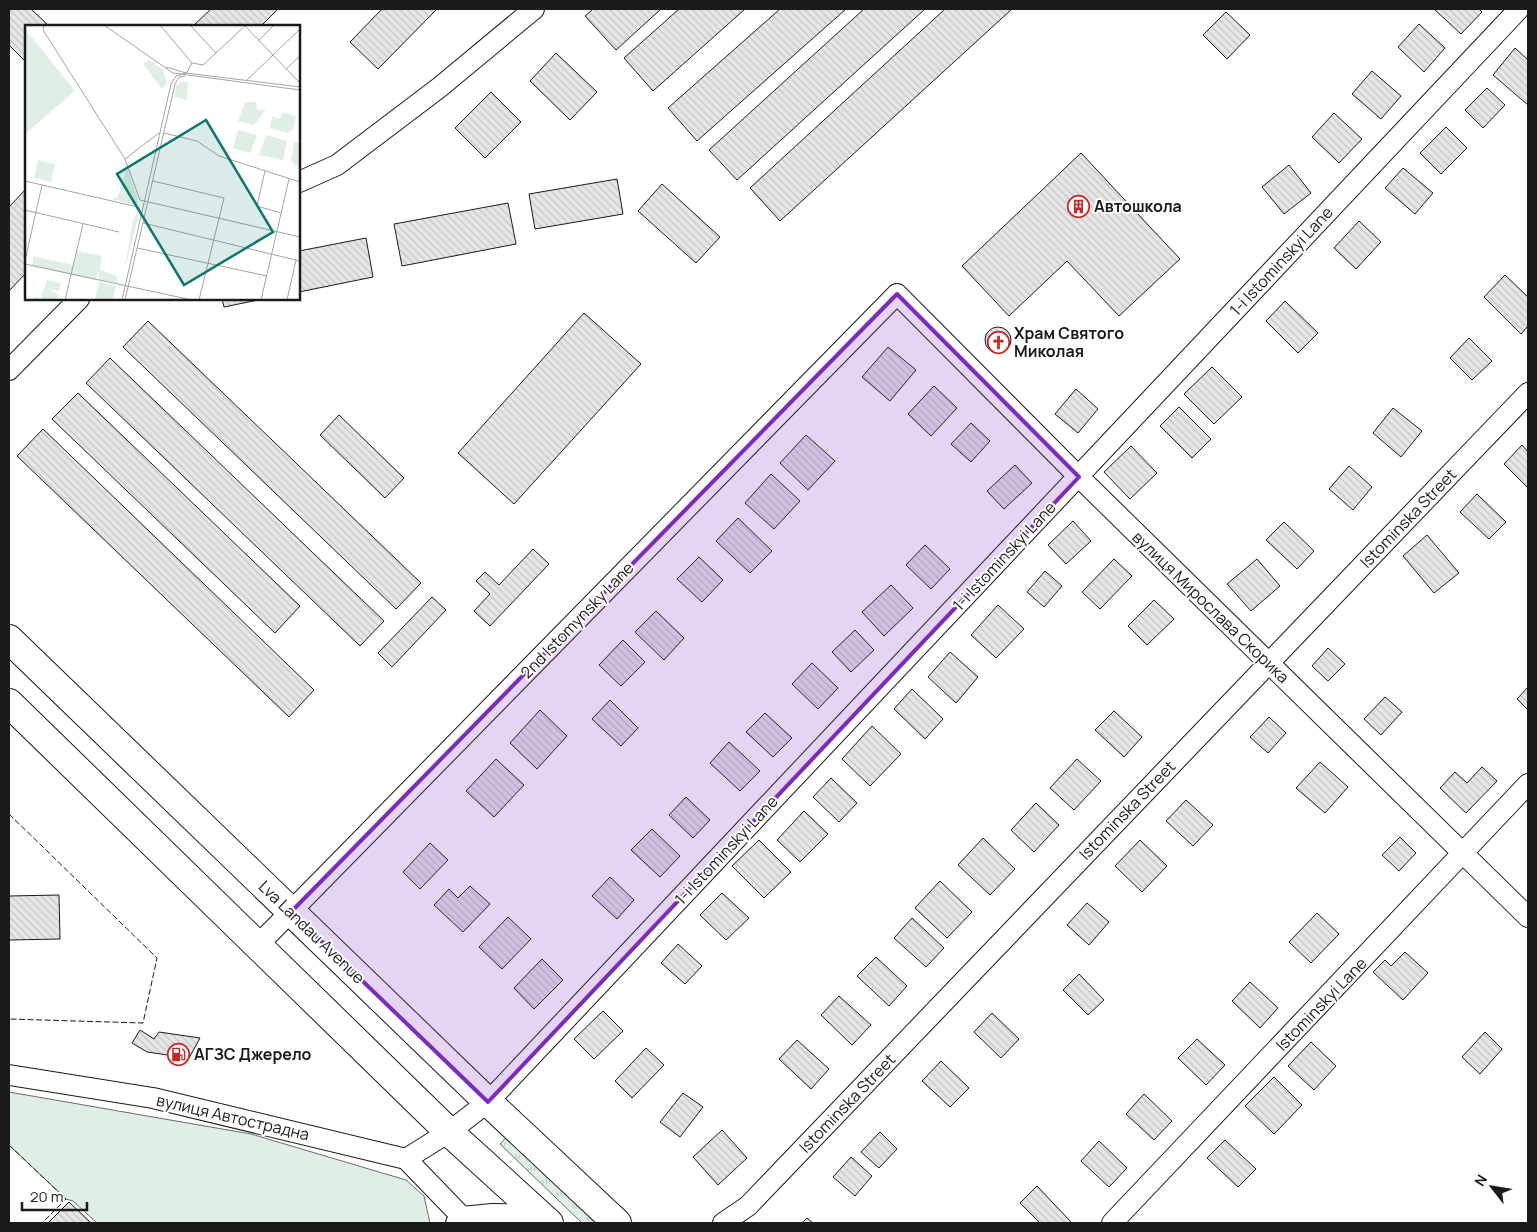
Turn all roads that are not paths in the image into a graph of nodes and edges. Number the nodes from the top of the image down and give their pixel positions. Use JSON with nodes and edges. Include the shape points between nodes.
{"nodes":[{"id":1,"x":534,"y":9,"type":"edge"},
{"id":2,"x":1519,"y":9,"type":"edge"},
{"id":3,"x":300,"y":182,"type":"edge"},
{"id":4,"x":897,"y":294,"type":"joint"},
{"id":5,"x":78,"y":300,"type":"edge"},
{"id":6,"x":9,"y":370,"type":"edge"},
{"id":7,"x":1528,"y":393,"type":"edge"},
{"id":8,"x":1079,"y":477,"type":"junction"},
{"id":9,"x":9,"y":639,"type":"edge"},
{"id":10,"x":1268,"y":663,"type":"junction"},
{"id":11,"x":9,"y":703,"type":"edge"},
{"id":12,"x":1528,"y":784,"type":"edge"},
{"id":13,"x":1463,"y":854,"type":"junction"},
{"id":14,"x":291,"y":912,"type":"junction"},
{"id":15,"x":1528,"y":917,"type":"edge"},
{"id":16,"x":258,"y":946,"type":"junction"},
{"id":17,"x":9,"y":1075,"type":"edge"},
{"id":18,"x":488,"y":1102,"type":"junction"},
{"id":19,"x":449,"y":1132,"type":"junction"},
{"id":20,"x":406,"y":1159,"type":"junction"},
{"id":21,"x":544,"y":1219,"type":"edge"},
{"id":22,"x":459,"y":1220,"type":"edge"},
{"id":23,"x":617,"y":1223,"type":"edge"},
{"id":24,"x":723,"y":1223,"type":"edge"},
{"id":25,"x":1112,"y":1223,"type":"edge"}],
"edges":[{"from":1,"to":3,"type":"street","via":[[440,87],[337,165]]},
{"from":2,"to":8,"type":"street","name":"1-i Istominskyi Lane"},
{"from":4,"to":8,"type":"street","name":"вулиця Мирослава Скорика"},
{"from":4,"to":14,"type":"street","name":"2nd Istomynsky Lane"},
{"from":5,"to":6,"type":"street"},
{"from":7,"to":10,"type":"street","name":"Istominska Street"},
{"from":8,"to":10,"type":"street","name":"вулиця Мирослава Скорика"},
{"from":8,"to":18,"type":"street","name":"1-i Istominskyi Lane"},
{"from":9,"to":14,"type":"main road","name":"Lva Landau Avenue"},
{"from":10,"to":13,"type":"street","name":"вулиця Мирослава Скорика"},
{"from":10,"to":24,"type":"street","name":"Istominska Street","via":[[748,1206]]},
{"from":11,"to":16,"type":"main road"},
{"from":12,"to":13,"type":"street","name":"Istominskyi Lane"},
{"from":13,"to":15,"type":"street","name":"вулиця Мирослава Скорика"},
{"from":13,"to":25,"type":"street","name":"Istominskyi Lane"},
{"from":14,"to":16,"type":"street","name":"2nd Istomynsky Lane"},
{"from":14,"to":18,"type":"main road","name":"Lva Landau Avenue"},
{"from":16,"to":19,"type":"main road"},
{"from":17,"to":20,"type":"street","name":"вулиця Автострадна","via":[[153,1098]]},
{"from":18,"to":19,"type":"street","name":"1-i Istominskyi Lane"},
{"from":18,"to":23,"type":"main road","name":"Lva Landau Avenue"},
{"from":19,"to":20,"type":"street"},
{"from":19,"to":21,"type":"main road"},
{"from":20,"to":22,"type":"street"},
{"from":21,"to":22,"type":"street","via":[[492,1214]]}]}
